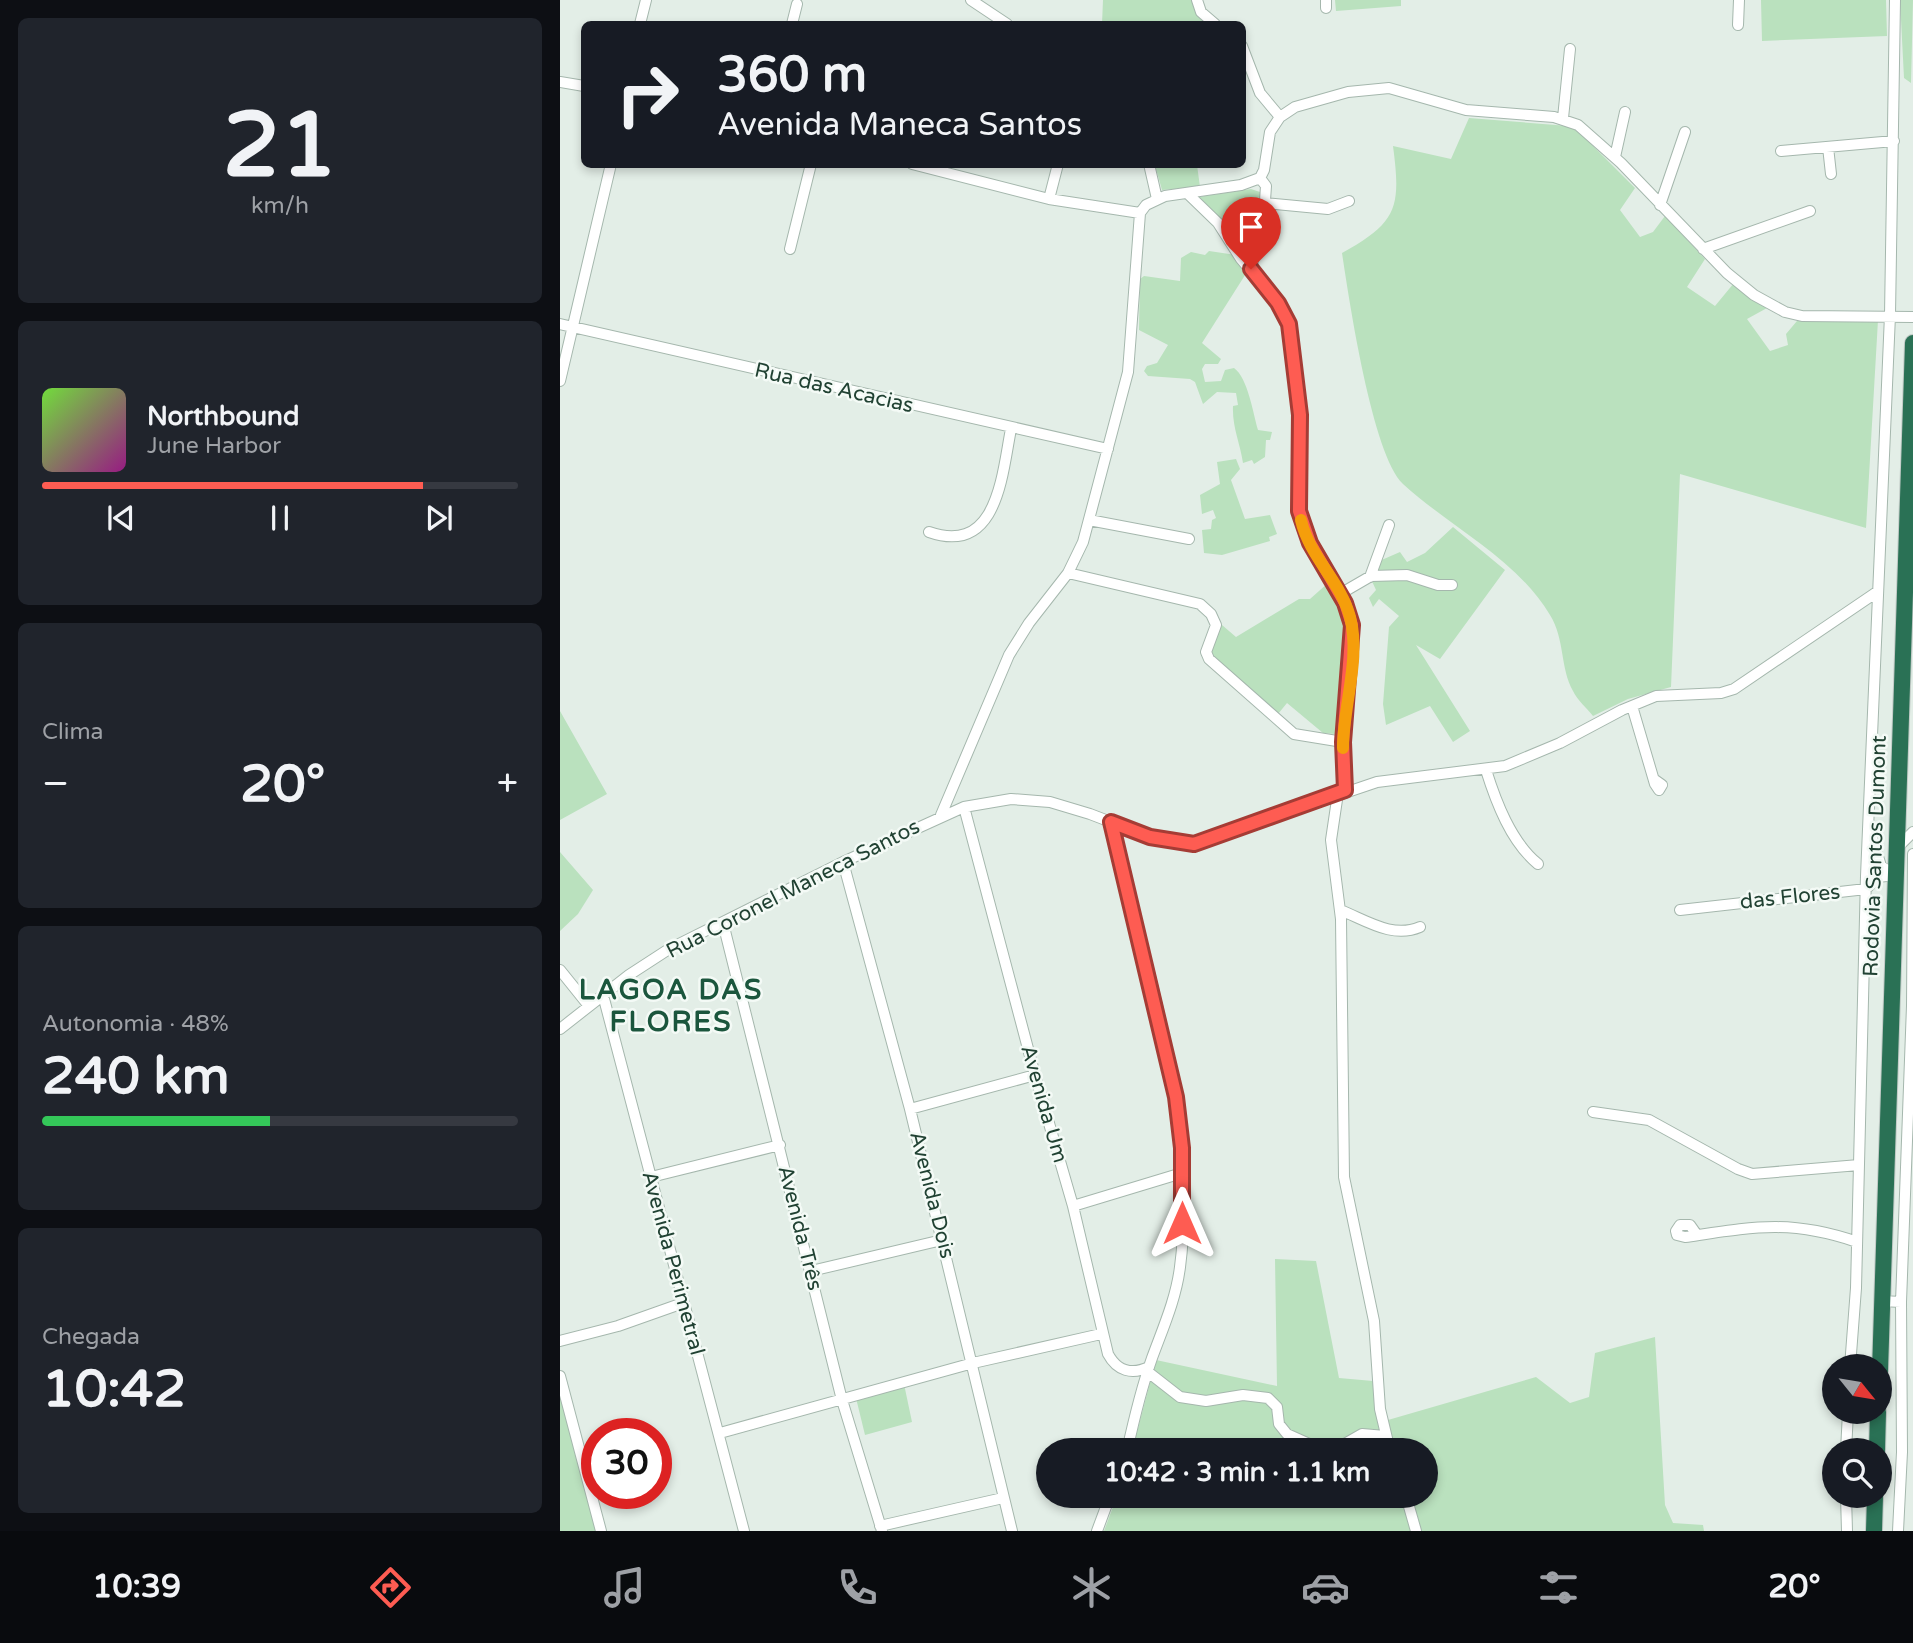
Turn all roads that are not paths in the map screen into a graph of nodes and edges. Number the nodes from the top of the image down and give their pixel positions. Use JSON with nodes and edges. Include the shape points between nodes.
{"nodes":[{"id":1,"x":646,"y":0,"type":"edge"},
{"id":2,"x":971,"y":0,"type":"edge"},
{"id":3,"x":1197,"y":0,"type":"edge"},
{"id":4,"x":1739,"y":0,"type":"edge"},
{"id":5,"x":1895,"y":0,"type":"edge"},
{"id":6,"x":797,"y":4,"type":"dead end"},
{"id":7,"x":641,"y":21,"type":"edge"},
{"id":8,"x":793,"y":21,"type":"edge"},
{"id":9,"x":1002,"y":21,"type":"edge"},
{"id":10,"x":1211,"y":21,"type":"edge"},
{"id":11,"x":1738,"y":25,"type":"dead end"},
{"id":12,"x":1570,"y":49,"type":"dead end"},
{"id":13,"x":1246,"y":56,"type":"edge"},
{"id":14,"x":560,"y":82,"type":"edge"},
{"id":15,"x":581,"y":86,"type":"edge"},
{"id":16,"x":1625,"y":112,"type":"dead end"},
{"id":17,"x":1280,"y":117,"type":"junction"},
{"id":18,"x":1563,"y":118,"type":"junction"},
{"id":19,"x":1685,"y":132,"type":"dead end"},
{"id":20,"x":1894,"y":141,"type":"junction"},
{"id":21,"x":1828,"y":147,"type":"junction"},
{"id":22,"x":1781,"y":151,"type":"dead end"},
{"id":23,"x":1615,"y":157,"type":"junction"},
{"id":24,"x":610,"y":168,"type":"edge"},
{"id":25,"x":810,"y":168,"type":"edge"},
{"id":26,"x":928,"y":168,"type":"edge"},
{"id":27,"x":1057,"y":168,"type":"edge"},
{"id":28,"x":1150,"y":168,"type":"edge"},
{"id":29,"x":1831,"y":174,"type":"dead end"},
{"id":30,"x":1260,"y":177,"type":"junction"},
{"id":31,"x":1187,"y":193,"type":"junction"},
{"id":32,"x":1049,"y":199,"type":"junction"},
{"id":33,"x":1157,"y":199,"type":"junction"},
{"id":34,"x":1349,"y":201,"type":"dead end"},
{"id":35,"x":1265,"y":203,"type":"junction"},
{"id":36,"x":1661,"y":205,"type":"junction"},
{"id":37,"x":1810,"y":211,"type":"dead end"},
{"id":38,"x":1139,"y":219,"type":"junction"},
{"id":39,"x":790,"y":249,"type":"dead end"},
{"id":40,"x":1703,"y":249,"type":"junction"},
{"id":41,"x":1251,"y":269,"type":"junction"},
{"id":42,"x":1890,"y":315,"type":"junction"},
{"id":43,"x":1913,"y":317,"type":"edge"},
{"id":44,"x":560,"y":324,"type":"edge"},
{"id":45,"x":572,"y":327,"type":"junction"},
{"id":46,"x":1913,"y":343,"type":"edge"},
{"id":47,"x":560,"y":381,"type":"edge"},
{"id":48,"x":1011,"y":429,"type":"junction"},
{"id":49,"x":1108,"y":449,"type":"junction"},
{"id":50,"x":1089,"y":520,"type":"junction"},
{"id":51,"x":1390,"y":525,"type":"dead end"},
{"id":52,"x":929,"y":532,"type":"dead end"},
{"id":53,"x":1189,"y":539,"type":"dead end"},
{"id":54,"x":1068,"y":573,"type":"junction"},
{"id":55,"x":1370,"y":577,"type":"junction"},
{"id":56,"x":1909,"y":580,"type":"edge"},
{"id":57,"x":1452,"y":584,"type":"dead end"},
{"id":58,"x":1877,"y":592,"type":"junction"},
{"id":59,"x":1339,"y":594,"type":"junction"},
{"id":60,"x":1908,"y":645,"type":"edge"},
{"id":61,"x":1632,"y":706,"type":"junction"},
{"id":62,"x":1343,"y":742,"type":"junction"},
{"id":63,"x":1486,"y":770,"type":"junction"},
{"id":64,"x":1655,"y":780,"type":"dead end"},
{"id":65,"x":1342,"y":791,"type":"junction"},
{"id":66,"x":964,"y":807,"type":"junction"},
{"id":67,"x":940,"y":815,"type":"junction"},
{"id":68,"x":1111,"y":822,"type":"junction"},
{"id":69,"x":1869,"y":825,"type":"junction"},
{"id":70,"x":1913,"y":832,"type":"edge"},
{"id":71,"x":1895,"y":850,"type":"junction"},
{"id":72,"x":1913,"y":854,"type":"edge"},
{"id":73,"x":843,"y":862,"type":"junction"},
{"id":74,"x":1538,"y":864,"type":"dead end"},
{"id":75,"x":1895,"y":875,"type":"junction"},
{"id":76,"x":1866,"y":889,"type":"junction"},
{"id":77,"x":1894,"y":899,"type":"junction"},
{"id":78,"x":1340,"y":910,"type":"junction"},
{"id":79,"x":1681,"y":910,"type":"dead end"},
{"id":80,"x":723,"y":923,"type":"junction"},
{"id":81,"x":1420,"y":927,"type":"dead end"},
{"id":82,"x":1912,"y":929,"type":"edge"},
{"id":83,"x":560,"y":970,"type":"edge"},
{"id":84,"x":603,"y":995,"type":"junction"},
{"id":85,"x":589,"y":1006,"type":"junction"},
{"id":86,"x":560,"y":1029,"type":"edge"},
{"id":87,"x":1035,"y":1076,"type":"junction"},
{"id":88,"x":911,"y":1110,"type":"junction"},
{"id":89,"x":1593,"y":1112,"type":"dead end"},
{"id":90,"x":780,"y":1145,"type":"junction"},
{"id":91,"x":1859,"y":1165,"type":"junction"},
{"id":92,"x":1182,"y":1174,"type":"junction"},
{"id":93,"x":651,"y":1177,"type":"junction"},
{"id":94,"x":1073,"y":1206,"type":"junction"},
{"id":95,"x":1697,"y":1235,"type":"dead end"},
{"id":96,"x":943,"y":1240,"type":"junction"},
{"id":97,"x":1857,"y":1242,"type":"junction"},
{"id":98,"x":811,"y":1271,"type":"junction"},
{"id":99,"x":1882,"y":1301,"type":"junction"},
{"id":100,"x":682,"y":1303,"type":"junction"},
{"id":101,"x":1901,"y":1303,"type":"junction"},
{"id":102,"x":1101,"y":1334,"type":"junction"},
{"id":103,"x":560,"y":1342,"type":"edge"},
{"id":104,"x":1851,"y":1354,"type":"edge"},
{"id":105,"x":1880,"y":1354,"type":"edge"},
{"id":106,"x":973,"y":1363,"type":"junction"},
{"id":107,"x":1149,"y":1369,"type":"junction"},
{"id":108,"x":560,"y":1376,"type":"edge"},
{"id":109,"x":842,"y":1400,"type":"junction"},
{"id":110,"x":720,"y":1433,"type":"junction"},
{"id":111,"x":1385,"y":1436,"type":"joint"},
{"id":112,"x":1130,"y":1438,"type":"edge"},
{"id":113,"x":1003,"y":1498,"type":"junction"},
{"id":114,"x":1106,"y":1508,"type":"edge"},
{"id":115,"x":1409,"y":1508,"type":"edge"},
{"id":116,"x":1846,"y":1508,"type":"edge"},
{"id":117,"x":1875,"y":1508,"type":"edge"},
{"id":118,"x":881,"y":1528,"type":"edge"},
{"id":119,"x":601,"y":1531,"type":"edge"},
{"id":120,"x":744,"y":1531,"type":"edge"},
{"id":121,"x":1012,"y":1531,"type":"edge"},
{"id":122,"x":1097,"y":1531,"type":"edge"},
{"id":123,"x":1416,"y":1531,"type":"edge"},
{"id":124,"x":1847,"y":1531,"type":"edge"},
{"id":125,"x":1874,"y":1531,"type":"edge"},
{"id":126,"x":1898,"y":1531,"type":"edge"}],
"edges":[{"from":1,"to":7,"type":"street"},
{"from":2,"to":9,"type":"street"},
{"from":3,"to":10,"type":"street"},
{"from":4,"to":11,"type":"street"},
{"from":5,"to":20,"type":"street"},
{"from":6,"to":8,"type":"street"},
{"from":12,"to":18,"type":"street"},
{"from":13,"to":17,"type":"street","via":[[1260,93]]},
{"from":14,"to":15,"type":"street"},
{"from":16,"to":23,"type":"street"},
{"from":17,"to":18,"type":"street","via":[[1317,99],[1389,88],[1478,113]]},
{"from":17,"to":30,"type":"street","via":[[1270,132]]},
{"from":18,"to":23,"type":"street"},
{"from":19,"to":36,"type":"street"},
{"from":20,"to":21,"type":"street"},
{"from":20,"to":42,"type":"street"},
{"from":21,"to":22,"type":"street"},
{"from":21,"to":29,"type":"street"},
{"from":23,"to":36,"type":"street"},
{"from":24,"to":45,"type":"street"},
{"from":25,"to":39,"type":"street"},
{"from":26,"to":32,"type":"street"},
{"from":27,"to":32,"type":"street"},
{"from":28,"to":33,"type":"street"},
{"from":30,"to":31,"type":"street","via":[[1241,185]]},
{"from":30,"to":35,"type":"street","via":[[1266,186]]},
{"from":31,"to":33,"type":"street"},
{"from":31,"to":41,"type":"street","via":[[1218,223]]},
{"from":32,"to":38,"type":"street"},
{"from":33,"to":38,"type":"street"},
{"from":34,"to":35,"type":"street","via":[[1328,209]]},
{"from":35,"to":41,"type":"street"},
{"from":36,"to":40,"type":"street"},
{"from":37,"to":40,"type":"street"},
{"from":38,"to":49,"type":"street","via":[[1131,350]]},
{"from":40,"to":42,"type":"street","via":[[1754,295],[1786,312],[1824,317]]},
{"from":41,"to":59,"type":"street","via":[[1289,324],[1300,415],[1299,511],[1310,543]]},
{"from":42,"to":43,"type":"street"},
{"from":42,"to":58,"type":"street"},
{"from":44,"to":45,"type":"street","name":"Rua das Acacias"},
{"from":45,"to":47,"type":"street"},
{"from":45,"to":48,"type":"street","name":"Rua das Acacias"},
{"from":46,"to":56,"type":"highway","name":"Rodovia Santos Dumont"},
{"from":48,"to":49,"type":"street","name":"Rua das Acacias"},
{"from":48,"to":52,"type":"street","via":[[998,496],[983,524],[962,535]]},
{"from":49,"to":50,"type":"street"},
{"from":50,"to":53,"type":"street"},
{"from":50,"to":54,"type":"street"},
{"from":51,"to":55,"type":"street"},
{"from":54,"to":62,"type":"street","via":[[1200,604],[1216,622],[1206,652],[1209,659],[1294,734]]},
{"from":54,"to":67,"type":"street","via":[[1009,655]]},
{"from":55,"to":57,"type":"street","via":[[1406,575],[1438,585]]},
{"from":55,"to":59,"type":"street"},
{"from":56,"to":60,"type":"highway","name":"Rodovia Santos Dumont"},
{"from":58,"to":61,"type":"street","name":"Rua Coronel Maneca Santos","via":[[1734,689],[1656,696]]},
{"from":58,"to":69,"type":"street"},
{"from":59,"to":62,"type":"street","via":[[1350,615],[1352,637]]},
{"from":60,"to":71,"type":"highway","name":"Rodovia Santos Dumont"},
{"from":61,"to":63,"type":"street","name":"Rua Coronel Maneca Santos","via":[[1537,754]]},
{"from":61,"to":64,"type":"street"},
{"from":62,"to":65,"type":"street"},
{"from":63,"to":65,"type":"street","name":"Rua Coronel Maneca Santos","via":[[1412,776]]},
{"from":63,"to":74,"type":"street","via":[[1521,846]]},
{"from":65,"to":68,"type":"street","name":"Rua Coronel Maneca Santos","via":[[1194,844],[1150,837]]},
{"from":65,"to":78,"type":"street","via":[[1331,840]]},
{"from":66,"to":67,"type":"street","name":"Rua Coronel Maneca Santos"},
{"from":66,"to":68,"type":"street","name":"Rua Coronel Maneca Santos","via":[[989,800],[1030,800]]},
{"from":66,"to":87,"type":"street","name":"Avenida Um"},
{"from":67,"to":73,"type":"street","name":"Rua Coronel Maneca Santos"},
{"from":68,"to":92,"type":"street","via":[[1169,1064],[1180,1125]]},
{"from":69,"to":75,"type":"street","via":[[1881,866]]},
{"from":69,"to":76,"type":"street"},
{"from":70,"to":71,"type":"street"},
{"from":71,"to":75,"type":"highway","name":"Rodovia Santos Dumont"},
{"from":72,"to":82,"type":"street"},
{"from":73,"to":80,"type":"street","name":"Rua Coronel Maneca Santos"},
{"from":73,"to":88,"type":"street","name":"Avenida Dois"},
{"from":75,"to":76,"type":"street","name":"das Flores","via":[[1878,877]]},
{"from":75,"to":77,"type":"highway","name":"Rodovia Santos Dumont"},
{"from":76,"to":79,"type":"street","name":"das Flores"},
{"from":76,"to":91,"type":"street"},
{"from":77,"to":82,"type":"street"},
{"from":77,"to":99,"type":"highway","name":"Rodovia Santos Dumont"},
{"from":78,"to":81,"type":"street","via":[[1391,931]]},
{"from":78,"to":111,"type":"street","via":[[1344,1177],[1374,1321]]},
{"from":80,"to":84,"type":"street","name":"Rua Coronel Maneca Santos","via":[[669,949]]},
{"from":80,"to":90,"type":"street","name":"Avenida Três"},
{"from":82,"to":101,"type":"street"},
{"from":83,"to":85,"type":"street"},
{"from":84,"to":85,"type":"street","name":"Rua Coronel Maneca Santos"},
{"from":84,"to":93,"type":"street","name":"Avenida Perimetral"},
{"from":85,"to":86,"type":"street","name":"Rua Coronel Maneca Santos"},
{"from":87,"to":88,"type":"street"},
{"from":87,"to":94,"type":"street","name":"Avenida Um"},
{"from":88,"to":96,"type":"street","name":"Avenida Dois"},
{"from":89,"to":91,"type":"street","via":[[1649,1120],[1752,1174]]},
{"from":90,"to":93,"type":"street"},
{"from":90,"to":98,"type":"street","name":"Avenida Três"},
{"from":91,"to":97,"type":"street"},
{"from":92,"to":94,"type":"street"},
{"from":92,"to":107,"type":"street","via":[[1180,1268]]},
{"from":93,"to":100,"type":"street","name":"Avenida Perimetral"},
{"from":94,"to":102,"type":"street","name":"Avenida Um"},
{"from":95,"to":97,"type":"street","via":[[1786,1225]]},
{"from":96,"to":98,"type":"street"},
{"from":96,"to":106,"type":"street","name":"Avenida Dois"},
{"from":97,"to":104,"type":"street"},
{"from":98,"to":109,"type":"street","name":"Avenida Três"},
{"from":99,"to":101,"type":"street"},
{"from":99,"to":105,"type":"highway","name":"Rodovia Santos Dumont"},
{"from":100,"to":103,"type":"street"},
{"from":100,"to":110,"type":"street","name":"Avenida Perimetral"},
{"from":101,"to":126,"type":"street"},
{"from":102,"to":106,"type":"street"},
{"from":102,"to":107,"type":"street","name":"Avenida Um","via":[[1116,1366],[1131,1372]]},
{"from":106,"to":109,"type":"street"},
{"from":106,"to":113,"type":"street","name":"Avenida Dois"},
{"from":107,"to":111,"type":"street","via":[[1180,1397],[1206,1401],[1243,1395],[1268,1398],[1277,1407],[1279,1424],[1287,1433],[1316,1447],[1334,1450],[1362,1434]]},
{"from":107,"to":112,"type":"street"},
{"from":108,"to":119,"type":"street"},
{"from":109,"to":110,"type":"street"},
{"from":109,"to":118,"type":"street","name":"Avenida Três"},
{"from":110,"to":120,"type":"street","name":"Avenida Perimetral"},
{"from":113,"to":118,"type":"street"},
{"from":113,"to":121,"type":"street","name":"Avenida Dois"},
{"from":114,"to":122,"type":"street"},
{"from":115,"to":123,"type":"street"},
{"from":116,"to":124,"type":"street"},
{"from":117,"to":125,"type":"highway"}]}
